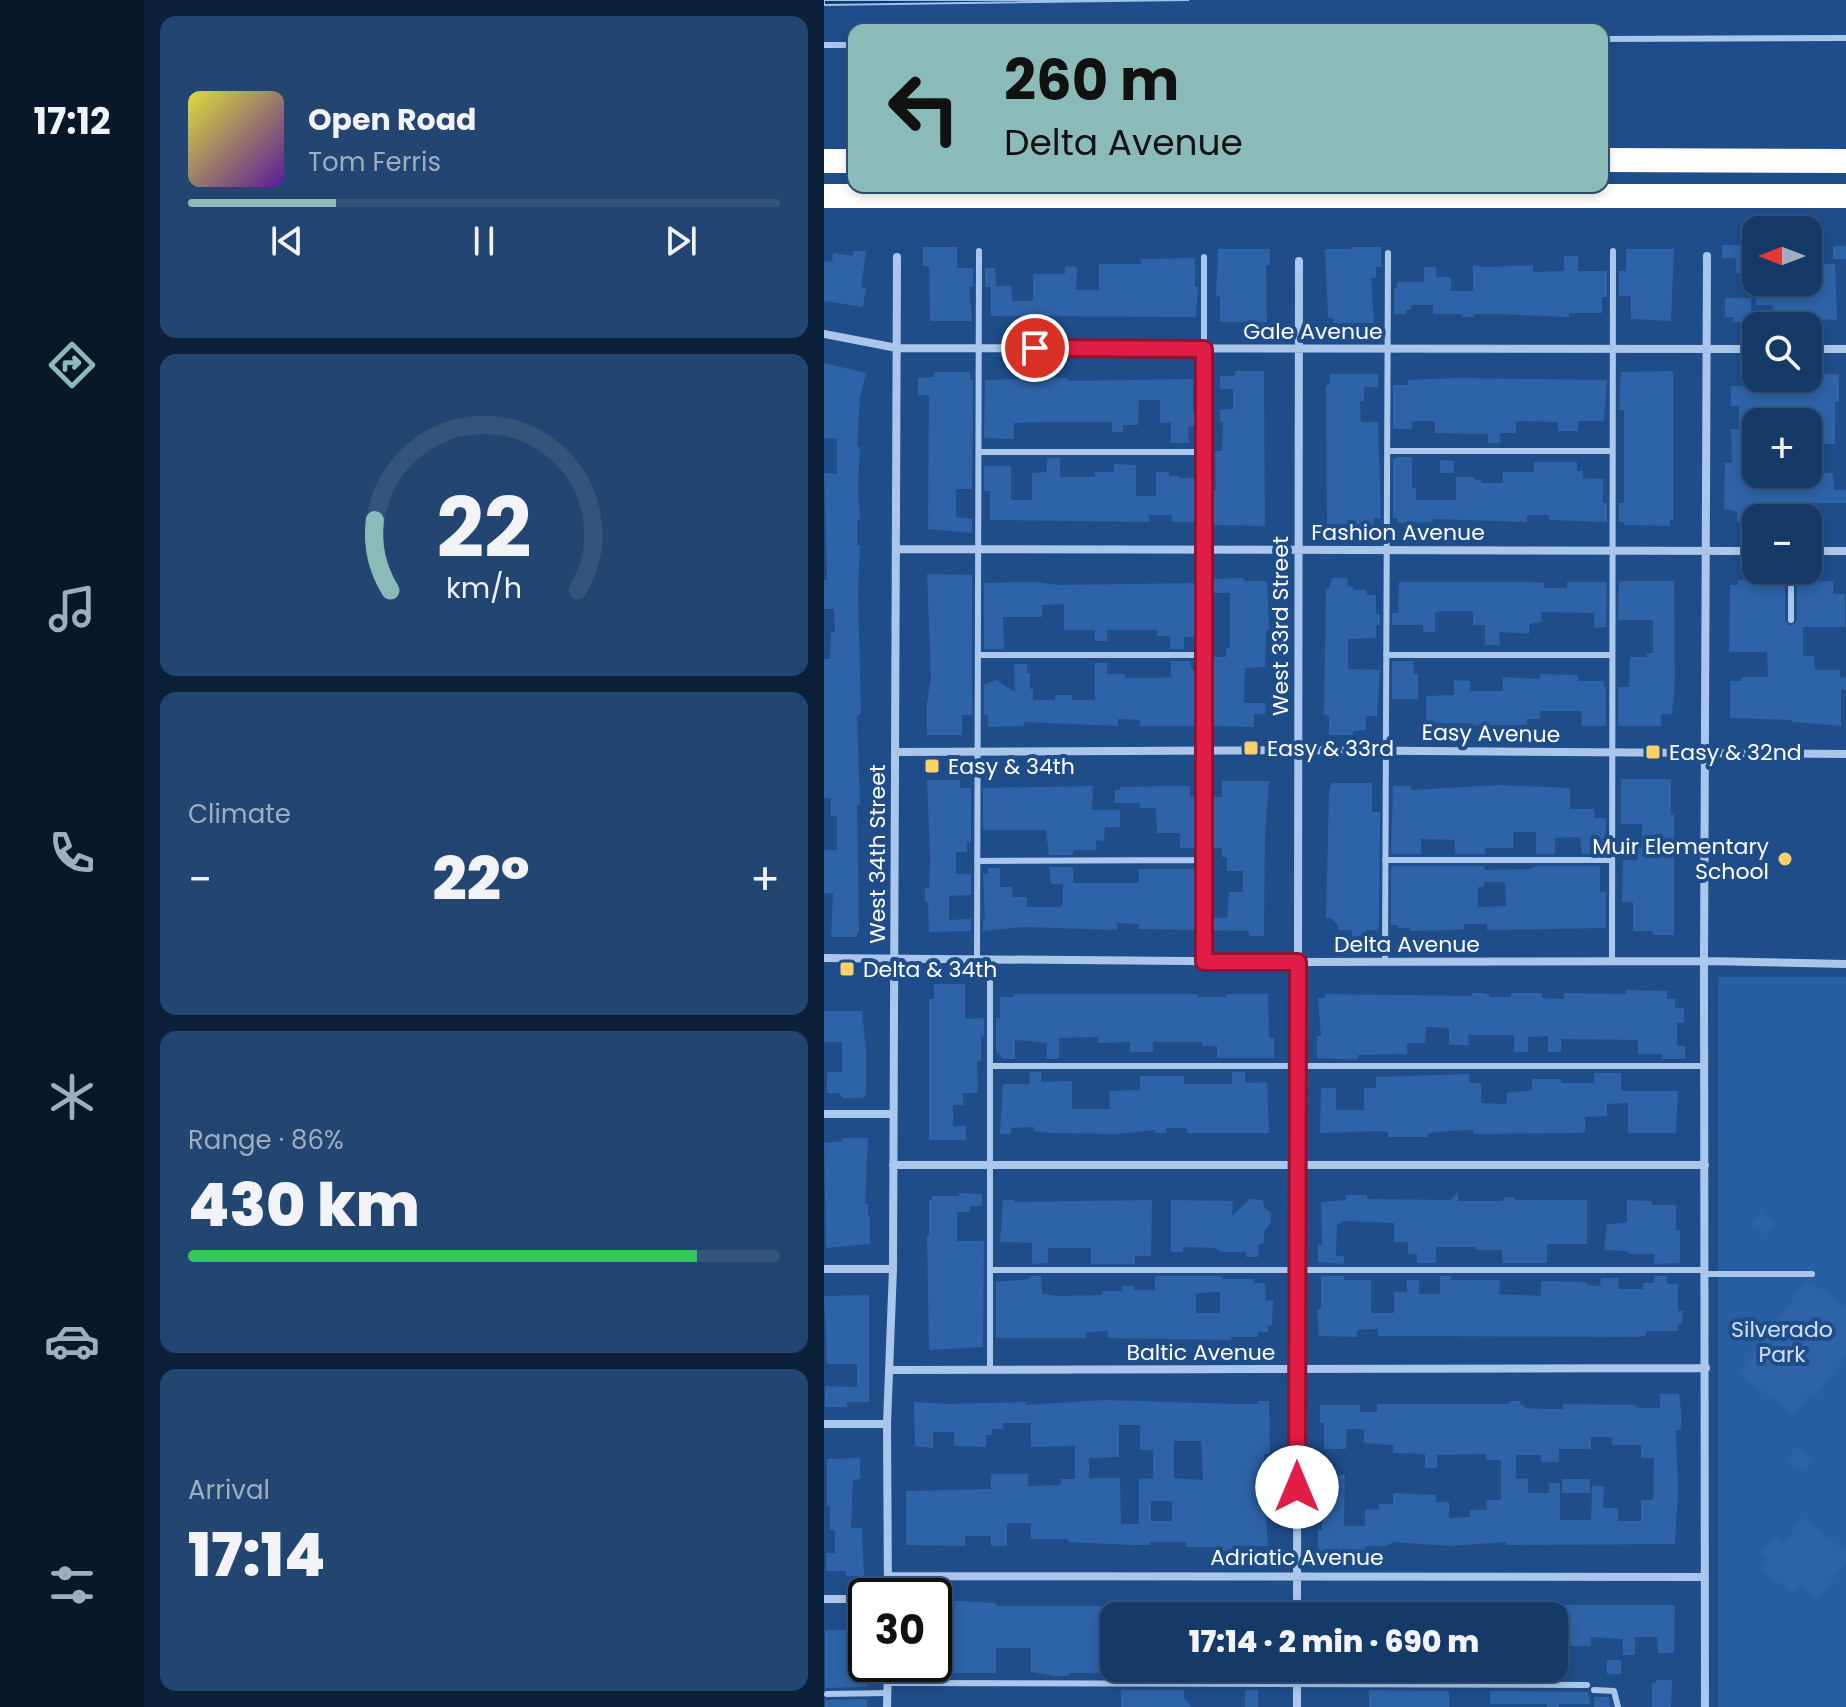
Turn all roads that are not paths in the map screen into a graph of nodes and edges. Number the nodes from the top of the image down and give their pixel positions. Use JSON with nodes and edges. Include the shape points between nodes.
{"nodes":[{"id":1,"x":1846,"y":38,"type":"edge"},
{"id":2,"x":1608,"y":39,"type":"edge"},
{"id":3,"x":824,"y":45,"type":"edge"},
{"id":4,"x":848,"y":45,"type":"edge"},
{"id":5,"x":1608,"y":160,"type":"edge"},
{"id":6,"x":824,"y":161,"type":"edge"},
{"id":7,"x":848,"y":161,"type":"edge"},
{"id":8,"x":1846,"y":161,"type":"edge"},
{"id":9,"x":824,"y":196,"type":"edge"},
{"id":10,"x":1846,"y":196,"type":"edge"},
{"id":11,"x":979,"y":251,"type":"dead end"},
{"id":12,"x":1613,"y":251,"type":"dead end"},
{"id":13,"x":1388,"y":253,"type":"dead end"},
{"id":14,"x":1707,"y":256,"type":"dead end"},
{"id":15,"x":897,"y":257,"type":"dead end"},
{"id":16,"x":1204,"y":257,"type":"dead end"},
{"id":17,"x":1299,"y":261,"type":"dead end"},
{"id":18,"x":824,"y":334,"type":"edge"},
{"id":19,"x":897,"y":348,"type":"junction"},
{"id":20,"x":979,"y":348,"type":"junction"},
{"id":21,"x":1613,"y":348,"type":"junction"},
{"id":22,"x":1707,"y":348,"type":"junction"},
{"id":23,"x":1204,"y":349,"type":"junction"},
{"id":24,"x":1299,"y":349,"type":"junction"},
{"id":25,"x":1387,"y":349,"type":"junction"},
{"id":26,"x":1742,"y":349,"type":"edge"},
{"id":27,"x":1822,"y":349,"type":"edge"},
{"id":28,"x":1846,"y":349,"type":"edge"},
{"id":29,"x":1387,"y":451,"type":"junction"},
{"id":30,"x":1612,"y":451,"type":"junction"},
{"id":31,"x":979,"y":452,"type":"junction"},
{"id":32,"x":1204,"y":452,"type":"junction"},
{"id":33,"x":896,"y":549,"type":"junction"},
{"id":34,"x":978,"y":549,"type":"junction"},
{"id":35,"x":1204,"y":550,"type":"junction"},
{"id":36,"x":1298,"y":550,"type":"junction"},
{"id":37,"x":1387,"y":550,"type":"junction"},
{"id":38,"x":1612,"y":551,"type":"junction"},
{"id":39,"x":1706,"y":551,"type":"junction"},
{"id":40,"x":1742,"y":551,"type":"edge"},
{"id":41,"x":1822,"y":551,"type":"edge"},
{"id":42,"x":1846,"y":551,"type":"edge"},
{"id":43,"x":1791,"y":584,"type":"edge"},
{"id":44,"x":1791,"y":620,"type":"dead end"},
{"id":45,"x":978,"y":655,"type":"junction"},
{"id":46,"x":1204,"y":655,"type":"junction"},
{"id":47,"x":1386,"y":655,"type":"junction"},
{"id":48,"x":1612,"y":655,"type":"junction"},
{"id":49,"x":1204,"y":750,"type":"junction"},
{"id":50,"x":1298,"y":750,"type":"junction"},
{"id":51,"x":1386,"y":750,"type":"junction"},
{"id":52,"x":978,"y":751,"type":"junction"},
{"id":53,"x":895,"y":752,"type":"junction"},
{"id":54,"x":1612,"y":753,"type":"junction"},
{"id":55,"x":1705,"y":753,"type":"junction"},
{"id":56,"x":1846,"y":754,"type":"edge"},
{"id":57,"x":1204,"y":860,"type":"junction"},
{"id":58,"x":1385,"y":860,"type":"junction"},
{"id":59,"x":1612,"y":860,"type":"junction"},
{"id":60,"x":977,"y":861,"type":"junction"},
{"id":61,"x":824,"y":958,"type":"edge"},
{"id":62,"x":894,"y":958,"type":"junction"},
{"id":63,"x":977,"y":959,"type":"junction"},
{"id":64,"x":990,"y":959,"type":"junction"},
{"id":65,"x":1612,"y":961,"type":"junction"},
{"id":66,"x":1704,"y":961,"type":"junction"},
{"id":67,"x":1204,"y":962,"type":"junction"},
{"id":68,"x":1298,"y":962,"type":"junction"},
{"id":69,"x":1385,"y":962,"type":"junction"},
{"id":70,"x":1846,"y":964,"type":"edge"},
{"id":71,"x":1298,"y":1065,"type":"junction"},
{"id":72,"x":990,"y":1066,"type":"junction"},
{"id":73,"x":1705,"y":1066,"type":"junction"},
{"id":74,"x":824,"y":1114,"type":"edge"},
{"id":75,"x":893,"y":1114,"type":"junction"},
{"id":76,"x":893,"y":1165,"type":"junction"},
{"id":77,"x":990,"y":1165,"type":"junction"},
{"id":78,"x":1705,"y":1165,"type":"junction"},
{"id":79,"x":1298,"y":1166,"type":"junction"},
{"id":80,"x":824,"y":1269,"type":"edge"},
{"id":81,"x":893,"y":1269,"type":"junction"},
{"id":82,"x":990,"y":1270,"type":"junction"},
{"id":83,"x":1297,"y":1270,"type":"junction"},
{"id":84,"x":1705,"y":1272,"type":"junction"},
{"id":85,"x":1812,"y":1274,"type":"dead end"},
{"id":86,"x":1706,"y":1368,"type":"junction"},
{"id":87,"x":1297,"y":1369,"type":"junction"},
{"id":88,"x":889,"y":1370,"type":"junction"},
{"id":89,"x":990,"y":1370,"type":"junction"},
{"id":90,"x":824,"y":1424,"type":"edge"},
{"id":91,"x":887,"y":1424,"type":"junction"},
{"id":92,"x":1297,"y":1575,"type":"junction"},
{"id":93,"x":888,"y":1576,"type":"joint"},
{"id":94,"x":1705,"y":1577,"type":"junction"},
{"id":95,"x":824,"y":1599,"type":"edge"},
{"id":96,"x":848,"y":1599,"type":"edge"},
{"id":97,"x":1297,"y":1602,"type":"edge"},
{"id":98,"x":887,"y":1682,"type":"edge"},
{"id":99,"x":1297,"y":1683,"type":"junction"},
{"id":100,"x":1587,"y":1685,"type":"dead end"},
{"id":101,"x":887,"y":1688,"type":"junction"},
{"id":102,"x":1594,"y":1690,"type":"dead end"},
{"id":103,"x":827,"y":1694,"type":"dead end"},
{"id":104,"x":887,"y":1707,"type":"edge"},
{"id":105,"x":1297,"y":1707,"type":"edge"},
{"id":106,"x":1618,"y":1707,"type":"edge"},
{"id":107,"x":1705,"y":1707,"type":"edge"}],
"edges":[{"from":1,"to":2,"type":"lane"},
{"from":3,"to":4,"type":"lane"},
{"from":5,"to":8,"type":"highway"},
{"from":6,"to":7,"type":"highway"},
{"from":9,"to":10,"type":"highway"},
{"from":11,"to":20,"type":"lane"},
{"from":12,"to":21,"type":"lane"},
{"from":13,"to":25,"type":"lane"},
{"from":14,"to":22,"type":"street"},
{"from":15,"to":19,"type":"street","name":"West 34th Street"},
{"from":16,"to":23,"type":"lane"},
{"from":17,"to":24,"type":"street","name":"West 33rd Street"},
{"from":18,"to":19,"type":"street","name":"Gale Avenue"},
{"from":19,"to":20,"type":"street","name":"Gale Avenue"},
{"from":19,"to":33,"type":"street","name":"West 34th Street"},
{"from":20,"to":23,"type":"street","name":"Gale Avenue"},
{"from":20,"to":31,"type":"lane"},
{"from":21,"to":22,"type":"street","name":"Gale Avenue"},
{"from":21,"to":25,"type":"street","name":"Gale Avenue"},
{"from":21,"to":30,"type":"lane"},
{"from":22,"to":26,"type":"street","name":"Gale Avenue"},
{"from":22,"to":39,"type":"street"},
{"from":23,"to":24,"type":"street","name":"Gale Avenue"},
{"from":23,"to":32,"type":"lane"},
{"from":24,"to":25,"type":"street","name":"Gale Avenue"},
{"from":24,"to":36,"type":"street","name":"West 33rd Street"},
{"from":25,"to":29,"type":"lane"},
{"from":27,"to":28,"type":"street"},
{"from":29,"to":30,"type":"lane"},
{"from":29,"to":37,"type":"lane"},
{"from":30,"to":38,"type":"lane"},
{"from":31,"to":32,"type":"lane"},
{"from":31,"to":34,"type":"lane"},
{"from":32,"to":35,"type":"lane"},
{"from":33,"to":34,"type":"street","name":"Fashion Avenue"},
{"from":33,"to":53,"type":"street","name":"West 34th Street"},
{"from":34,"to":35,"type":"street","name":"Fashion Avenue"},
{"from":34,"to":45,"type":"lane"},
{"from":35,"to":36,"type":"street","name":"Fashion Avenue"},
{"from":35,"to":46,"type":"lane"},
{"from":36,"to":37,"type":"street","name":"Fashion Avenue"},
{"from":36,"to":50,"type":"street","name":"West 33rd Street"},
{"from":37,"to":38,"type":"street","name":"Fashion Avenue"},
{"from":37,"to":47,"type":"lane"},
{"from":38,"to":39,"type":"street","name":"Fashion Avenue"},
{"from":38,"to":48,"type":"lane"},
{"from":39,"to":40,"type":"street","name":"Fashion Avenue"},
{"from":39,"to":55,"type":"street"},
{"from":41,"to":42,"type":"street"},
{"from":43,"to":44,"type":"lane"},
{"from":45,"to":46,"type":"lane"},
{"from":45,"to":52,"type":"lane"},
{"from":46,"to":49,"type":"lane"},
{"from":47,"to":48,"type":"lane"},
{"from":47,"to":51,"type":"lane"},
{"from":48,"to":54,"type":"lane"},
{"from":49,"to":50,"type":"street","name":"Easy Avenue"},
{"from":49,"to":52,"type":"street","name":"Easy Avenue"},
{"from":49,"to":57,"type":"lane"},
{"from":50,"to":51,"type":"street","name":"Easy Avenue"},
{"from":50,"to":68,"type":"street","name":"West 33rd Street"},
{"from":51,"to":54,"type":"street","name":"Easy Avenue"},
{"from":51,"to":58,"type":"lane"},
{"from":52,"to":53,"type":"street","name":"Easy Avenue"},
{"from":52,"to":60,"type":"lane"},
{"from":53,"to":62,"type":"street","name":"West 34th Street"},
{"from":54,"to":55,"type":"street","name":"Easy Avenue"},
{"from":54,"to":59,"type":"lane"},
{"from":55,"to":56,"type":"street","name":"Easy Avenue"},
{"from":55,"to":66,"type":"street"},
{"from":57,"to":60,"type":"lane"},
{"from":57,"to":67,"type":"lane"},
{"from":58,"to":59,"type":"lane"},
{"from":58,"to":69,"type":"lane"},
{"from":59,"to":65,"type":"lane"},
{"from":60,"to":63,"type":"lane"},
{"from":61,"to":62,"type":"street","name":"Delta Avenue"},
{"from":62,"to":63,"type":"street","name":"Delta Avenue"},
{"from":62,"to":75,"type":"street","name":"West 34th Street"},
{"from":63,"to":64,"type":"street","name":"Delta Avenue"},
{"from":64,"to":67,"type":"street","name":"Delta Avenue"},
{"from":64,"to":72,"type":"lane"},
{"from":65,"to":66,"type":"street","name":"Delta Avenue"},
{"from":65,"to":69,"type":"street","name":"Delta Avenue"},
{"from":66,"to":70,"type":"street","name":"Delta Avenue"},
{"from":66,"to":73,"type":"street"},
{"from":67,"to":68,"type":"street","name":"Delta Avenue"},
{"from":68,"to":69,"type":"street","name":"Delta Avenue"},
{"from":68,"to":71,"type":"street","name":"West 33rd Street"},
{"from":71,"to":72,"type":"lane"},
{"from":71,"to":73,"type":"lane"},
{"from":71,"to":79,"type":"street","name":"West 33rd Street"},
{"from":72,"to":77,"type":"lane"},
{"from":73,"to":78,"type":"street"},
{"from":74,"to":75,"type":"street"},
{"from":75,"to":76,"type":"street","name":"West 34th Street"},
{"from":76,"to":77,"type":"street"},
{"from":76,"to":81,"type":"street","name":"West 34th Street"},
{"from":77,"to":79,"type":"street"},
{"from":77,"to":82,"type":"lane"},
{"from":78,"to":79,"type":"street"},
{"from":78,"to":84,"type":"street"},
{"from":79,"to":83,"type":"street","name":"West 33rd Street"},
{"from":80,"to":81,"type":"street"},
{"from":81,"to":88,"type":"street","name":"West 34th Street"},
{"from":82,"to":83,"type":"lane"},
{"from":82,"to":89,"type":"lane"},
{"from":83,"to":84,"type":"lane"},
{"from":83,"to":87,"type":"street","name":"West 33rd Street"},
{"from":84,"to":85,"type":"lane"},
{"from":84,"to":86,"type":"street"},
{"from":86,"to":87,"type":"street","name":"Baltic Avenue"},
{"from":86,"to":94,"type":"street"},
{"from":87,"to":89,"type":"street","name":"Baltic Avenue"},
{"from":87,"to":92,"type":"street","name":"West 33rd Street"},
{"from":88,"to":89,"type":"street","name":"Baltic Avenue"},
{"from":88,"to":91,"type":"street","name":"West 34th Street"},
{"from":90,"to":91,"type":"street"},
{"from":91,"to":93,"type":"street","name":"West 34th Street"},
{"from":92,"to":93,"type":"street","name":"Adriatic Avenue"},
{"from":92,"to":94,"type":"street","name":"Adriatic Avenue"},
{"from":92,"to":97,"type":"street","name":"West 33rd Street"},
{"from":94,"to":107,"type":"street"},
{"from":95,"to":96,"type":"street"},
{"from":98,"to":101,"type":"street"},
{"from":99,"to":100,"type":"lane"},
{"from":99,"to":101,"type":"lane"},
{"from":99,"to":105,"type":"street"},
{"from":101,"to":103,"type":"lane"},
{"from":101,"to":104,"type":"street"},
{"from":102,"to":106,"type":"lane","via":[[1614,1691]]}]}
